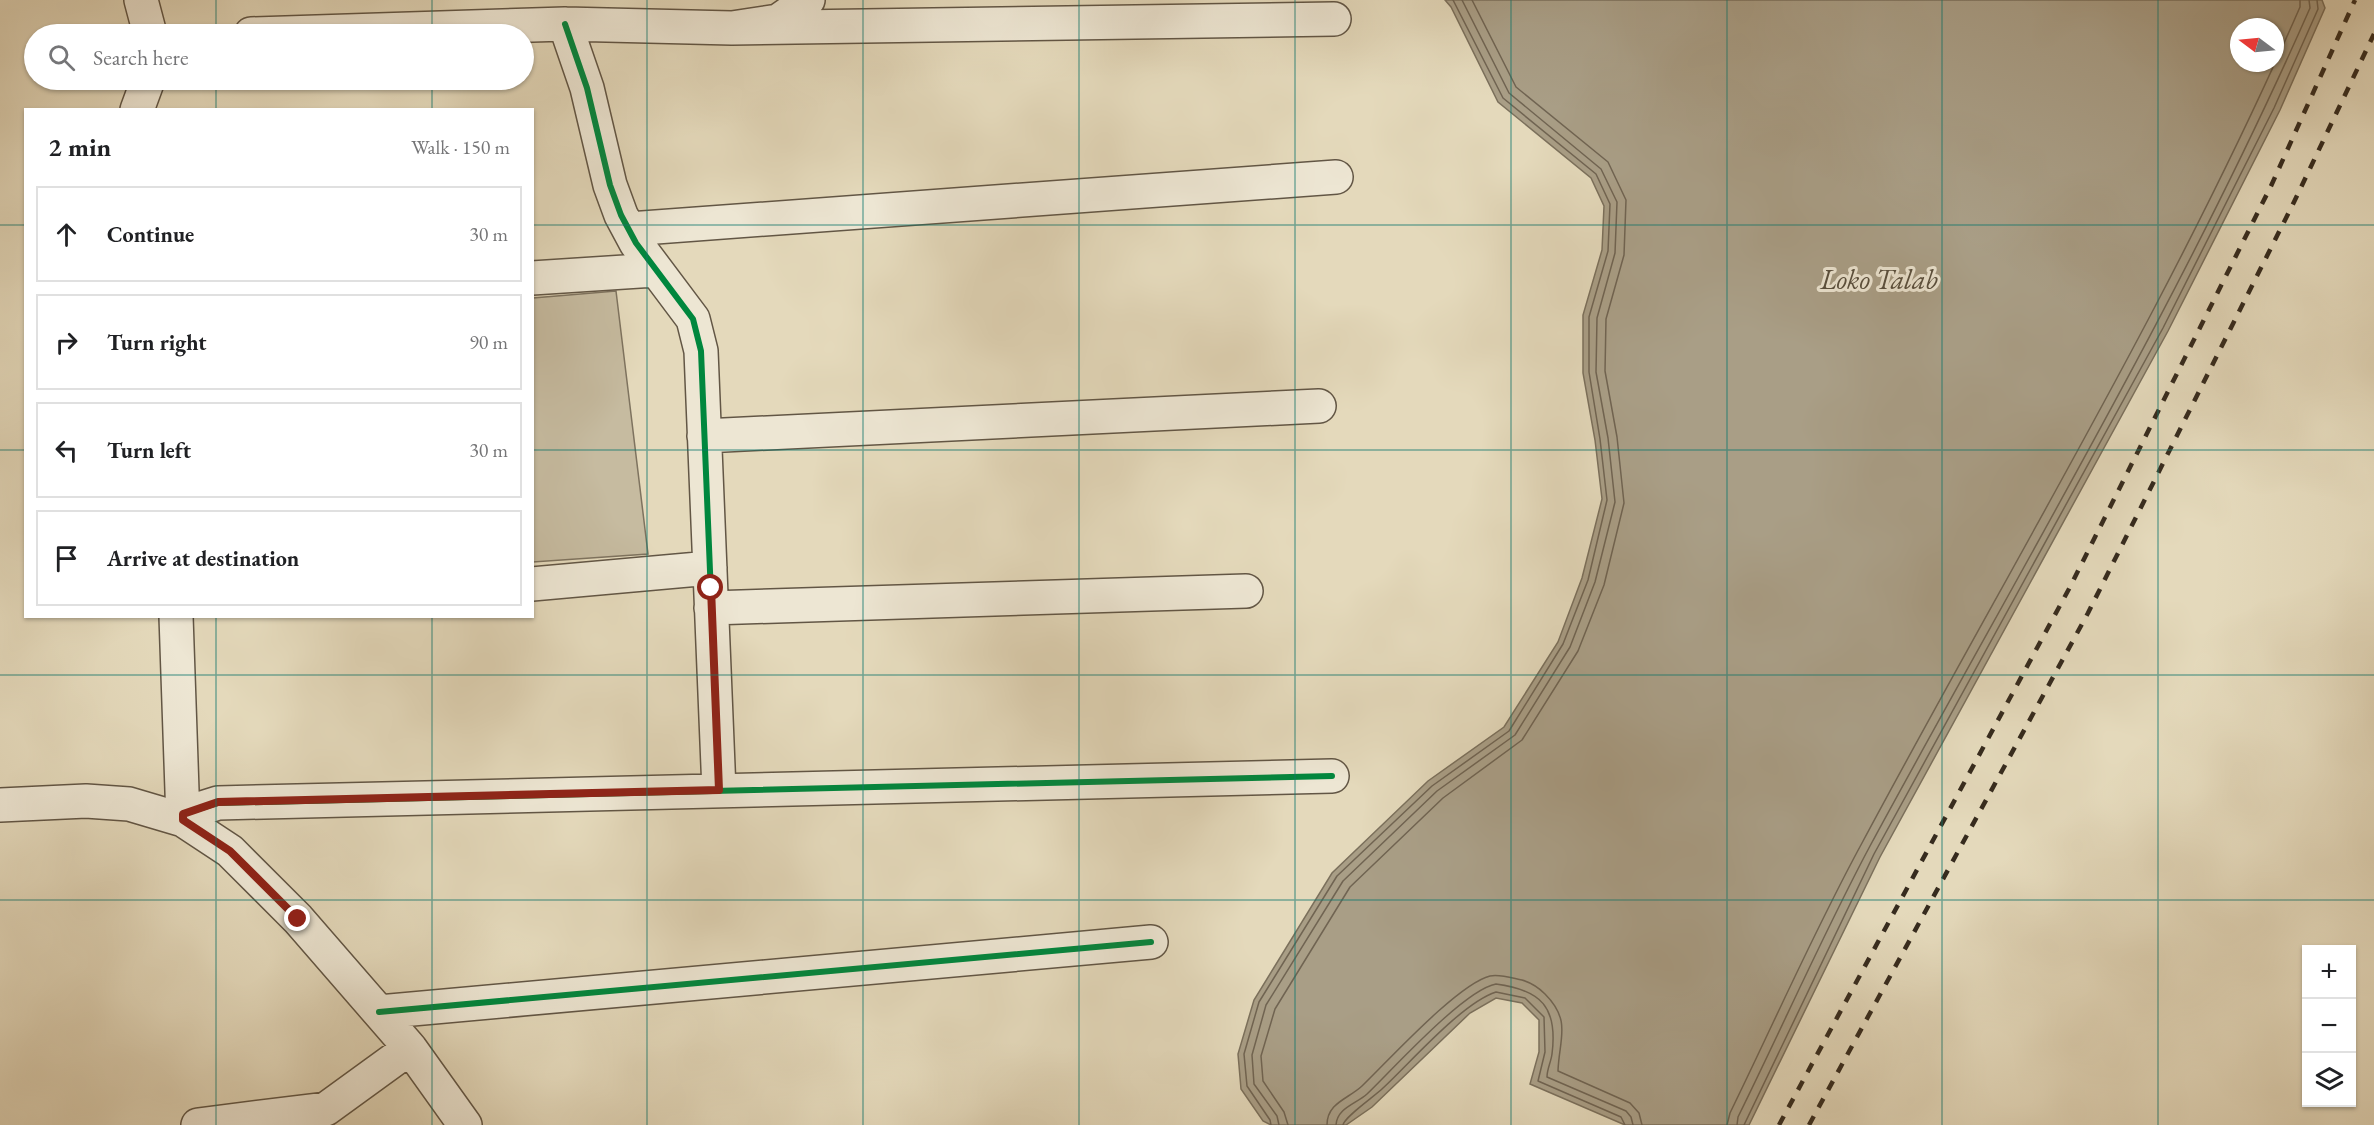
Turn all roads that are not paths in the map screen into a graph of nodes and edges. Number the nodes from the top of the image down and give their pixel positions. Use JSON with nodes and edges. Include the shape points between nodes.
{"nodes":[{"id":1,"x":141,"y":0,"type":"edge"},
{"id":2,"x":808,"y":0,"type":"edge"},
{"id":3,"x":1334,"y":19,"type":"dead end"},
{"id":4,"x":147,"y":24,"type":"edge"},
{"id":5,"x":565,"y":24,"type":"junction"},
{"id":6,"x":534,"y":25,"type":"edge"},
{"id":7,"x":732,"y":28,"type":"junction"},
{"id":8,"x":144,"y":90,"type":"edge"},
{"id":9,"x":138,"y":108,"type":"edge"},
{"id":10,"x":1336,"y":177,"type":"dead end"},
{"id":11,"x":628,"y":229,"type":"junction"},
{"id":12,"x":655,"y":270,"type":"junction"},
{"id":13,"x":534,"y":278,"type":"edge"},
{"id":14,"x":1319,"y":406,"type":"dead end"},
{"id":15,"x":704,"y":436,"type":"junction"},
{"id":16,"x":710,"y":568,"type":"junction"},
{"id":17,"x":534,"y":584,"type":"edge"},
{"id":18,"x":1246,"y":591,"type":"dead end"},
{"id":19,"x":711,"y":608,"type":"junction"},
{"id":20,"x":179,"y":618,"type":"edge"},
{"id":21,"x":1332,"y":776,"type":"dead end"},
{"id":22,"x":719,"y":790,"type":"junction"},
{"id":23,"x":0,"y":805,"type":"edge"},
{"id":24,"x":183,"y":817,"type":"junction"},
{"id":25,"x":1151,"y":942,"type":"dead end"},
{"id":26,"x":379,"y":1012,"type":"junction"},
{"id":27,"x":410,"y":1048,"type":"junction"},
{"id":28,"x":198,"y":1125,"type":"edge"},
{"id":29,"x":465,"y":1125,"type":"edge"}],
"edges":[{"from":1,"to":4,"type":"street"},
{"from":2,"to":7,"type":"street","via":[[778,21]]},
{"from":3,"to":7,"type":"street"},
{"from":5,"to":6,"type":"street"},
{"from":5,"to":7,"type":"street"},
{"from":5,"to":11,"type":"street","via":[[587,88],[610,185]]},
{"from":8,"to":9,"type":"street"},
{"from":10,"to":11,"type":"street"},
{"from":11,"to":12,"type":"street"},
{"from":12,"to":13,"type":"street"},
{"from":12,"to":15,"type":"street","via":[[693,319],[701,351]]},
{"from":14,"to":15,"type":"street"},
{"from":15,"to":16,"type":"street"},
{"from":16,"to":17,"type":"street"},
{"from":16,"to":19,"type":"street"},
{"from":18,"to":19,"type":"street"},
{"from":19,"to":22,"type":"street"},
{"from":20,"to":24,"type":"street"},
{"from":21,"to":22,"type":"street"},
{"from":22,"to":24,"type":"street","via":[[218,802]]},
{"from":23,"to":24,"type":"street","via":[[86,801],[129,804]]},
{"from":24,"to":26,"type":"street","via":[[230,851],[298,919]]},
{"from":25,"to":26,"type":"street"},
{"from":26,"to":27,"type":"street"},
{"from":27,"to":28,"type":"street","via":[[326,1109]]},
{"from":27,"to":29,"type":"street"}]}
